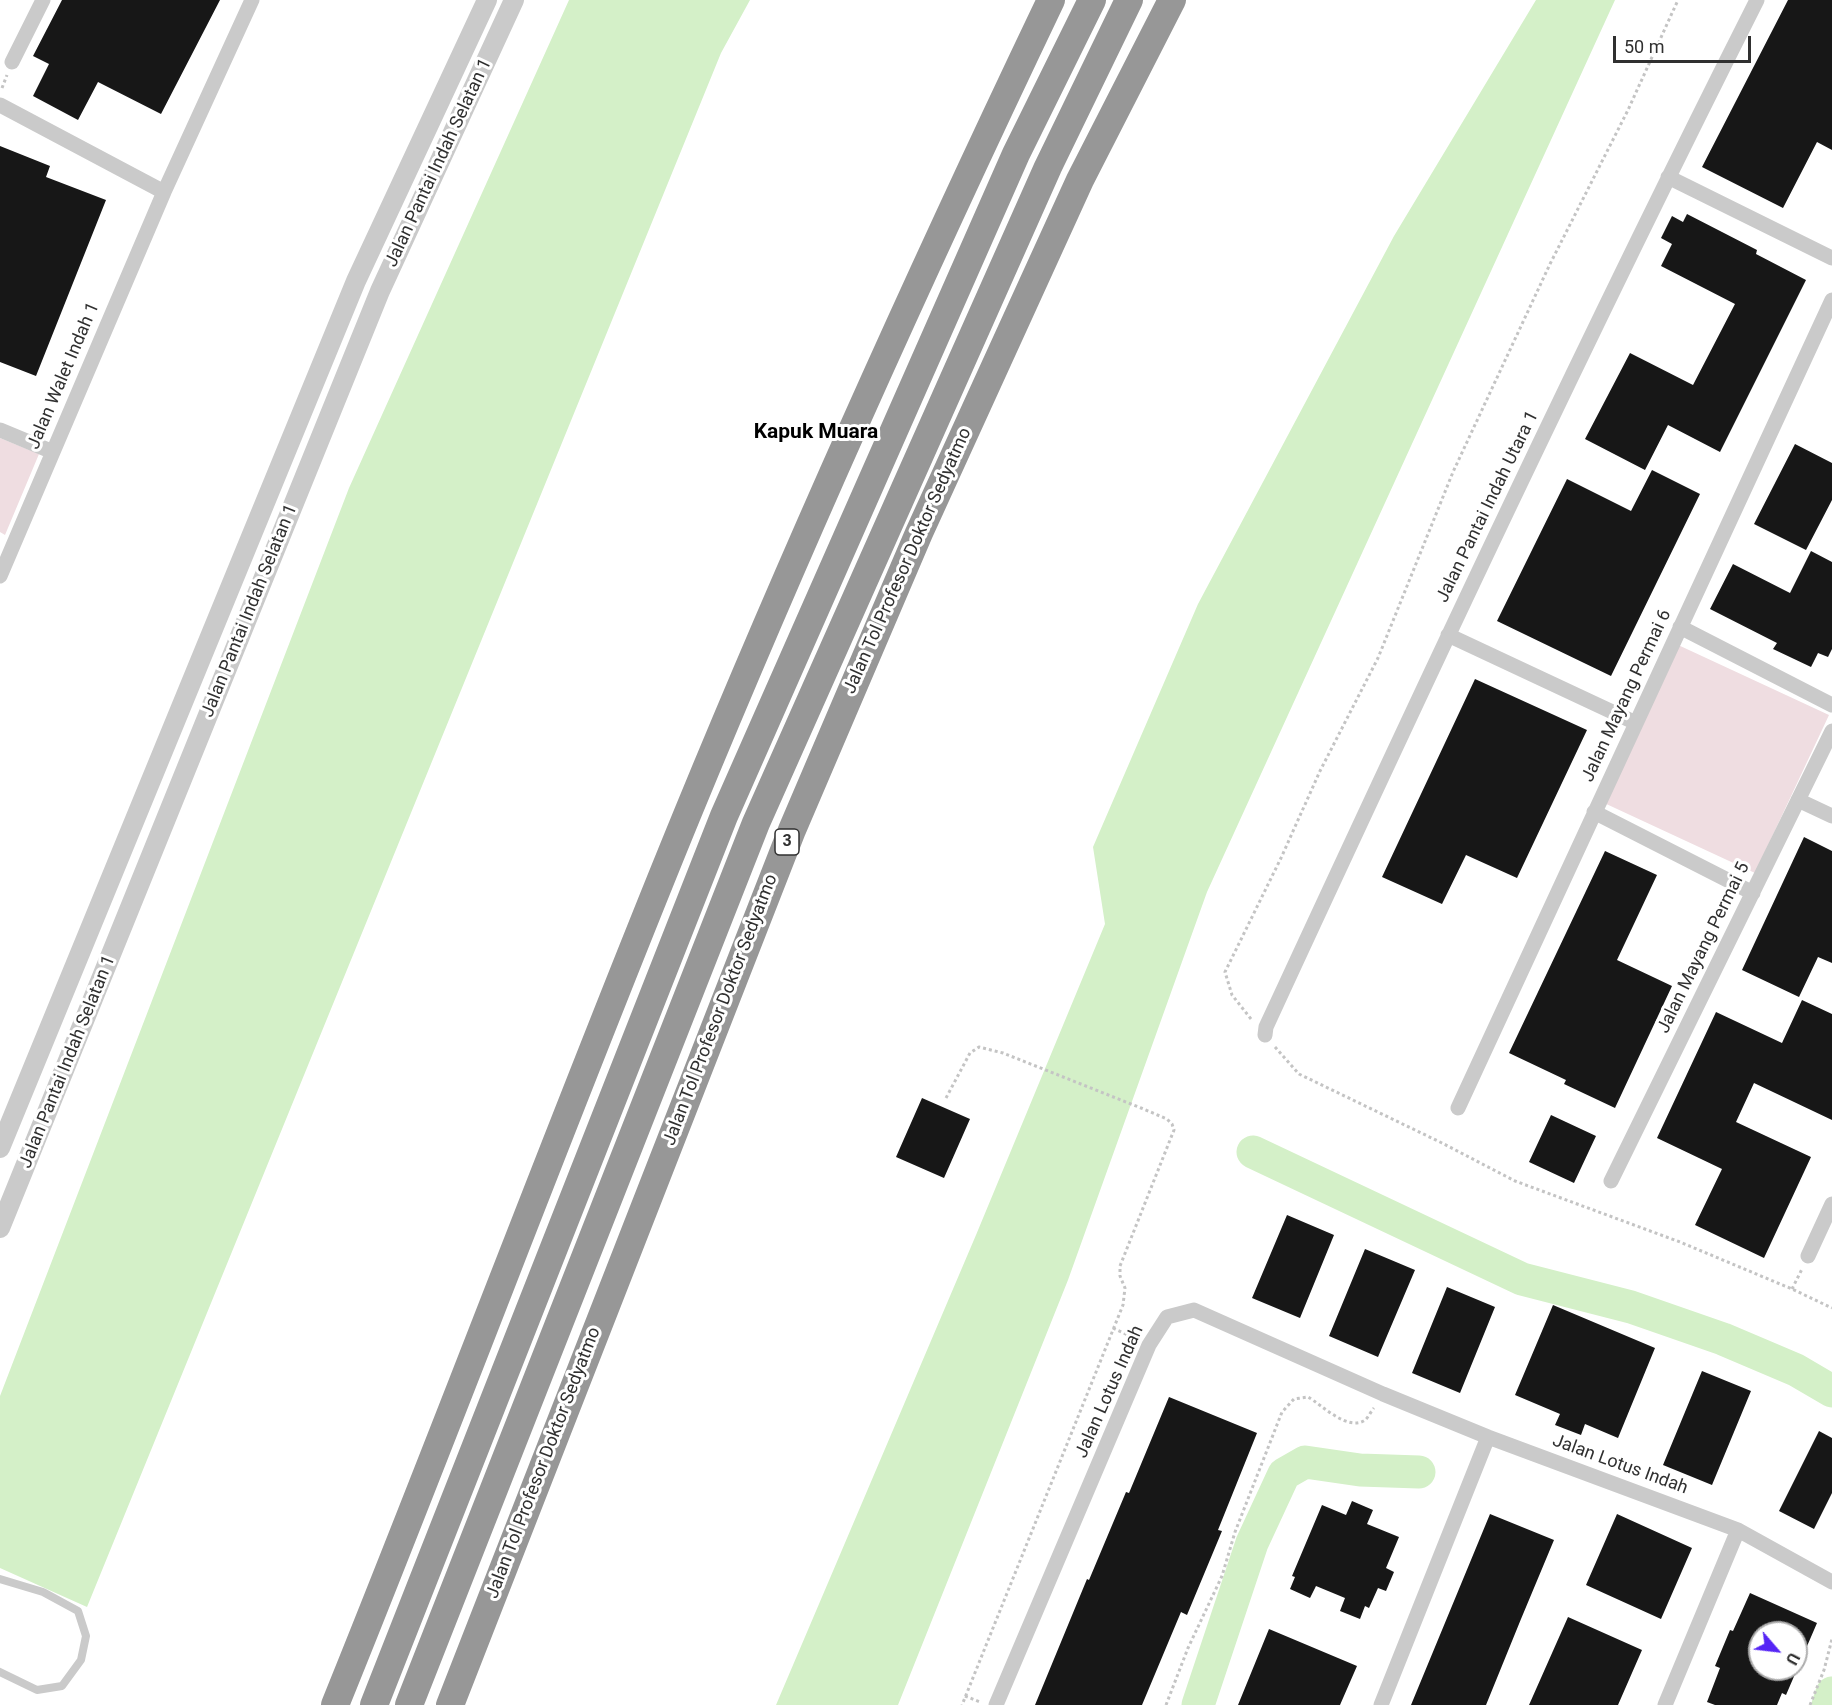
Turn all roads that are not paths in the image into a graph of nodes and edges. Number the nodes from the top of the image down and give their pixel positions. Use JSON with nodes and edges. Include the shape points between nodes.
{"nodes":[{"id":1,"x":43,"y":0,"type":"edge"},
{"id":2,"x":252,"y":0,"type":"edge"},
{"id":3,"x":488,"y":0,"type":"edge"},
{"id":4,"x":514,"y":0,"type":"edge"},
{"id":5,"x":1051,"y":0,"type":"edge"},
{"id":6,"x":1092,"y":0,"type":"edge"},
{"id":7,"x":1129,"y":0,"type":"edge"},
{"id":8,"x":1172,"y":0,"type":"edge"},
{"id":9,"x":1757,"y":0,"type":"edge"},
{"id":10,"x":12,"y":62,"type":"dead end"},
{"id":11,"x":0,"y":105,"type":"edge"},
{"id":12,"x":1668,"y":177,"type":"junction"},
{"id":13,"x":164,"y":192,"type":"junction"},
{"id":14,"x":1832,"y":258,"type":"edge"},
{"id":15,"x":356,"y":281,"type":"junction"},
{"id":16,"x":380,"y":291,"type":"junction"},
{"id":17,"x":1832,"y":300,"type":"edge"},
{"id":18,"x":0,"y":430,"type":"edge"},
{"id":19,"x":53,"y":452,"type":"junction"},
{"id":20,"x":6,"y":543,"type":"edge"},
{"id":21,"x":0,"y":576,"type":"edge"},
{"id":22,"x":1680,"y":627,"type":"junction"},
{"id":23,"x":1448,"y":635,"type":"junction"},
{"id":24,"x":1832,"y":705,"type":"edge"},
{"id":25,"x":1636,"y":723,"type":"junction"},
{"id":26,"x":1832,"y":730,"type":"edge"},
{"id":27,"x":1798,"y":801,"type":"junction"},
{"id":28,"x":1594,"y":812,"type":"junction"},
{"id":29,"x":1832,"y":816,"type":"edge"},
{"id":30,"x":1753,"y":893,"type":"junction"},
{"id":31,"x":1265,"y":1035,"type":"road end"},
{"id":32,"x":1458,"y":1108,"type":"dead end"},
{"id":33,"x":0,"y":1148,"type":"edge"},
{"id":34,"x":1611,"y":1181,"type":"dead end"},
{"id":35,"x":1832,"y":1204,"type":"edge"},
{"id":36,"x":0,"y":1228,"type":"edge"},
{"id":37,"x":1808,"y":1256,"type":"road end"},
{"id":38,"x":1488,"y":1437,"type":"junction"},
{"id":39,"x":1738,"y":1530,"type":"junction"},
{"id":40,"x":0,"y":1579,"type":"edge"},
{"id":41,"x":1832,"y":1582,"type":"edge"},
{"id":42,"x":0,"y":1672,"type":"edge"},
{"id":43,"x":335,"y":1705,"type":"edge"},
{"id":44,"x":374,"y":1705,"type":"edge"},
{"id":45,"x":409,"y":1705,"type":"edge"},
{"id":46,"x":450,"y":1705,"type":"edge"},
{"id":47,"x":996,"y":1705,"type":"edge"},
{"id":48,"x":1381,"y":1705,"type":"edge"},
{"id":49,"x":1665,"y":1705,"type":"edge"}],
"edges":[{"from":1,"to":10,"type":"street"},
{"from":2,"to":13,"type":"street","name":"Jalan Walet Indah 1"},
{"from":3,"to":15,"type":"street","name":"Jalan Pantai Indah Selatan 1"},
{"from":4,"to":16,"type":"street","name":"Jalan Pantai Indah Selatan 1"},
{"from":5,"to":43,"type":"highway","via":[[828,483],[687,814]]},
{"from":6,"to":44,"type":"highway","via":[[1011,165],[724,816]]},
{"from":7,"to":45,"type":"highway","name":"Jalan Tol Profesor Doktor Sedyatmo","number":"3","via":[[1048,167],[756,824]]},
{"from":8,"to":46,"type":"highway","name":"Jalan Tol Profesor Doktor Sedyatmo","number":"3","via":[[1080,180],[919,533],[797,819]]},
{"from":9,"to":12,"type":"street","name":"Jalan Pantai Indah Utara 1"},
{"from":11,"to":13,"type":"street"},
{"from":12,"to":14,"type":"street"},
{"from":12,"to":23,"type":"street","name":"Jalan Pantai Indah Utara 1"},
{"from":13,"to":19,"type":"street","name":"Jalan Walet Indah 1"},
{"from":15,"to":16,"type":"street"},
{"from":15,"to":33,"type":"street","name":"Jalan Pantai Indah Selatan 1"},
{"from":16,"to":36,"type":"street","name":"Jalan Pantai Indah Selatan 1"},
{"from":17,"to":22,"type":"street","name":"Jalan Mayang Permai 6"},
{"from":18,"to":19,"type":"street"},
{"from":19,"to":20,"type":"street","name":"Jalan Walet Indah 1"},
{"from":20,"to":21,"type":"street","name":"Jalan Walet Indah 1"},
{"from":22,"to":24,"type":"street"},
{"from":22,"to":25,"type":"street","name":"Jalan Mayang Permai 6"},
{"from":23,"to":25,"type":"street"},
{"from":23,"to":31,"type":"street","name":"Jalan Pantai Indah Utara 1"},
{"from":25,"to":28,"type":"street","name":"Jalan Mayang Permai 6"},
{"from":26,"to":27,"type":"street","name":"Jalan Mayang Permai 5"},
{"from":27,"to":29,"type":"street"},
{"from":27,"to":30,"type":"street","name":"Jalan Mayang Permai 5"},
{"from":28,"to":30,"type":"street"},
{"from":28,"to":32,"type":"street","name":"Jalan Mayang Permai 6"},
{"from":30,"to":34,"type":"street","name":"Jalan Mayang Permai 5"},
{"from":35,"to":37,"type":"street"},
{"from":38,"to":39,"type":"street","name":"Jalan Lotus Indah"},
{"from":38,"to":47,"type":"street","name":"Jalan Lotus Indah","via":[[1194,1310],[1167,1317],[1149,1345]]},
{"from":38,"to":48,"type":"street"},
{"from":39,"to":41,"type":"street","name":"Jalan Lotus Indah"},
{"from":39,"to":49,"type":"street"},
{"from":40,"to":42,"type":"lane","via":[[43,1592],[78,1611],[86,1636],[81,1660],[62,1686],[37,1689]]}]}
